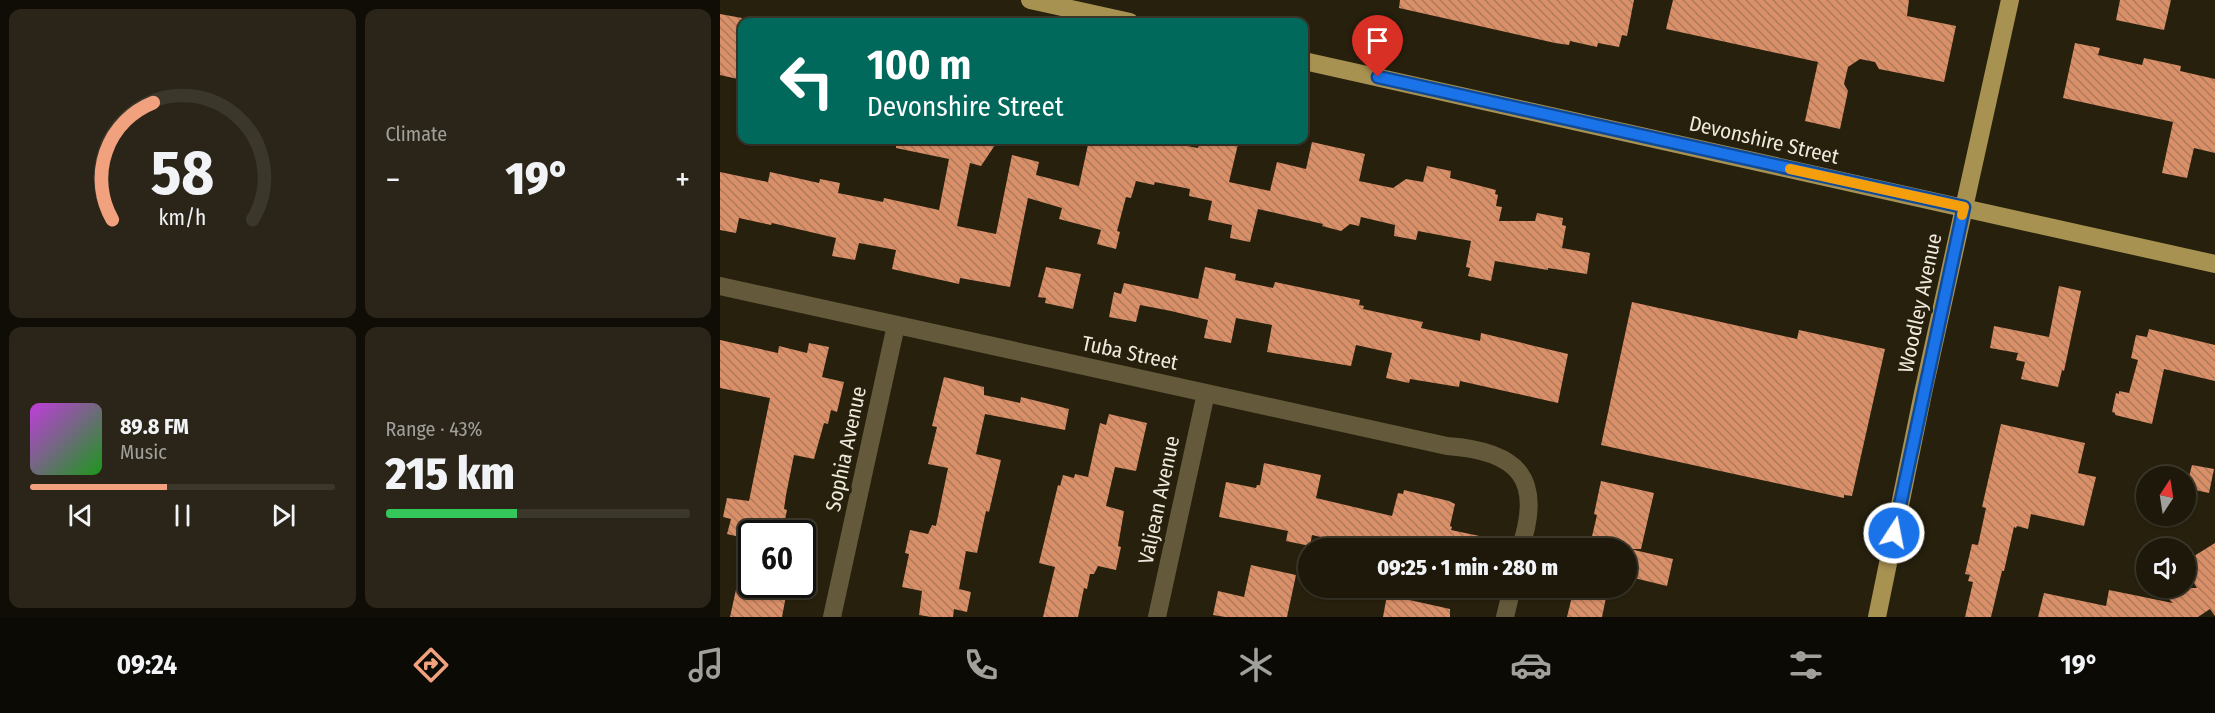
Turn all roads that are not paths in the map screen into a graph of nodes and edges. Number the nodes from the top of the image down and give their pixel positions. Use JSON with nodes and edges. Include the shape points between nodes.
{"nodes":[{"id":1,"x":1030,"y":0,"type":"edge"},
{"id":2,"x":2010,"y":0,"type":"edge"},
{"id":3,"x":1112,"y":18,"type":"edge"},
{"id":4,"x":1308,"y":62,"type":"edge"},
{"id":5,"x":1964,"y":207,"type":"junction"},
{"id":6,"x":2215,"y":264,"type":"edge"},
{"id":7,"x":720,"y":286,"type":"edge"},
{"id":8,"x":896,"y":325,"type":"junction"},
{"id":9,"x":1206,"y":393,"type":"junction"},
{"id":10,"x":1524,"y":538,"type":"edge"},
{"id":11,"x":1510,"y":598,"type":"edge"},
{"id":12,"x":832,"y":617,"type":"edge"},
{"id":13,"x":1157,"y":617,"type":"edge"},
{"id":14,"x":1505,"y":617,"type":"edge"},
{"id":15,"x":1878,"y":617,"type":"edge"}],
"edges":[{"from":1,"to":3,"type":"main road"},
{"from":2,"to":5,"type":"main road","name":"Woodley Avenue"},
{"from":4,"to":5,"type":"main road","name":"Devonshire Street"},
{"from":5,"to":6,"type":"main road","name":"Devonshire Street"},
{"from":5,"to":15,"type":"main road","name":"Woodley Avenue"},
{"from":7,"to":8,"type":"street","name":"Tuba Street"},
{"from":8,"to":9,"type":"street","name":"Tuba Street"},
{"from":8,"to":12,"type":"street","name":"Sophia Avenue"},
{"from":9,"to":10,"type":"street","name":"Tuba Street","via":[[1492,454],[1512,465],[1524,477],[1529,490],[1531,506]]},
{"from":9,"to":13,"type":"street","name":"Valjean Avenue"},
{"from":11,"to":14,"type":"street"}]}
